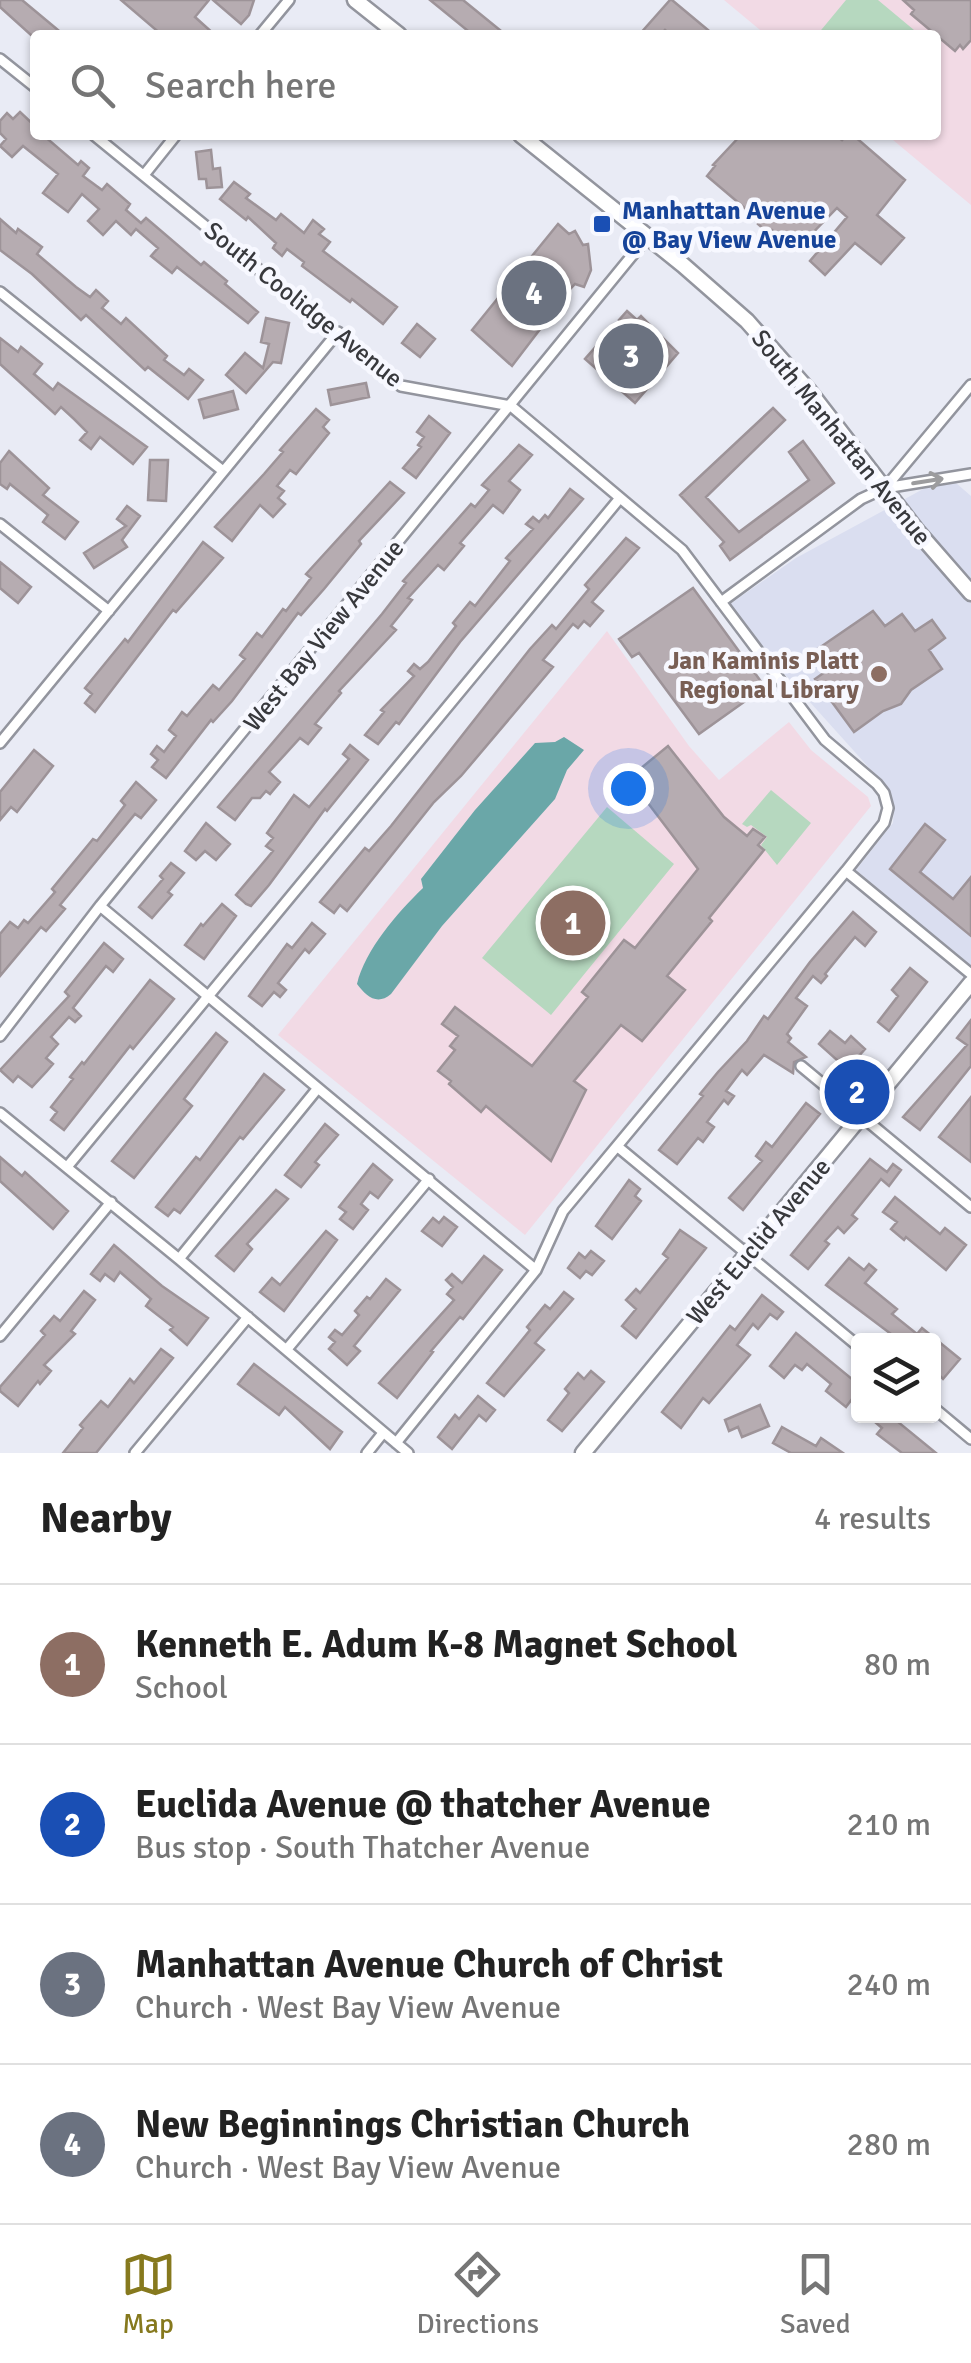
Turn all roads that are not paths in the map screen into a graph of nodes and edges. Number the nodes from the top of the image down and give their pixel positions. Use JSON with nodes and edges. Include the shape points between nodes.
{"nodes":[{"id":1,"x":289,"y":0,"type":"edge"},
{"id":2,"x":355,"y":0,"type":"edge"},
{"id":3,"x":264,"y":30,"type":"edge"},
{"id":4,"x":393,"y":30,"type":"edge"},
{"id":5,"x":0,"y":59,"type":"edge"},
{"id":6,"x":30,"y":83,"type":"edge"},
{"id":7,"x":100,"y":140,"type":"edge"},
{"id":8,"x":172,"y":140,"type":"edge"},
{"id":9,"x":528,"y":140,"type":"edge"},
{"id":10,"x":144,"y":175,"type":"junction"},
{"id":11,"x":648,"y":236,"type":"junction"},
{"id":12,"x":0,"y":292,"type":"edge"},
{"id":13,"x":338,"y":332,"type":"junction"},
{"id":14,"x":971,"y":385,"type":"edge"},
{"id":15,"x":510,"y":406,"type":"junction"},
{"id":16,"x":223,"y":471,"type":"junction"},
{"id":17,"x":971,"y":474,"type":"edge"},
{"id":18,"x":884,"y":488,"type":"junction"},
{"id":19,"x":620,"y":498,"type":"junction"},
{"id":20,"x":0,"y":524,"type":"edge"},
{"id":21,"x":971,"y":594,"type":"edge"},
{"id":22,"x":721,"y":602,"type":"junction"},
{"id":23,"x":109,"y":611,"type":"junction"},
{"id":24,"x":0,"y":743,"type":"edge"},
{"id":25,"x":846,"y":870,"type":"junction"},
{"id":26,"x":100,"y":906,"type":"junction"},
{"id":27,"x":971,"y":974,"type":"edge"},
{"id":28,"x":971,"y":983,"type":"edge"},
{"id":29,"x":210,"y":997,"type":"junction"},
{"id":30,"x":0,"y":1036,"type":"edge"},
{"id":31,"x":801,"y":1066,"type":"dead end"},
{"id":32,"x":318,"y":1088,"type":"junction"},
{"id":33,"x":0,"y":1113,"type":"edge"},
{"id":34,"x":862,"y":1116,"type":"junction"},
{"id":35,"x":618,"y":1147,"type":"junction"},
{"id":36,"x":67,"y":1167,"type":"junction"},
{"id":37,"x":428,"y":1179,"type":"junction"},
{"id":38,"x":110,"y":1202,"type":"junction"},
{"id":39,"x":971,"y":1208,"type":"edge"},
{"id":40,"x":747,"y":1254,"type":"junction"},
{"id":41,"x":179,"y":1259,"type":"junction"},
{"id":42,"x":536,"y":1270,"type":"junction"},
{"id":43,"x":248,"y":1316,"type":"junction"},
{"id":44,"x":0,"y":1336,"type":"edge"},
{"id":45,"x":851,"y":1340,"type":"edge"},
{"id":46,"x":287,"y":1349,"type":"junction"},
{"id":47,"x":941,"y":1414,"type":"edge"},
{"id":48,"x":383,"y":1433,"type":"junction"},
{"id":49,"x":971,"y":1439,"type":"edge"},
{"id":50,"x":396,"y":1443,"type":"junction"},
{"id":51,"x":134,"y":1453,"type":"edge"},
{"id":52,"x":367,"y":1453,"type":"edge"},
{"id":53,"x":408,"y":1453,"type":"edge"},
{"id":54,"x":583,"y":1453,"type":"edge"}],
"edges":[{"from":1,"to":3,"type":"street"},
{"from":2,"to":4,"type":"main road"},
{"from":5,"to":6,"type":"street"},
{"from":7,"to":10,"type":"street","name":"South Coolidge Avenue"},
{"from":8,"to":10,"type":"street"},
{"from":9,"to":11,"type":"main road","name":"South Manhattan Avenue"},
{"from":10,"to":13,"type":"street","name":"South Coolidge Avenue"},
{"from":11,"to":15,"type":"street","name":"West Bay View Avenue"},
{"from":11,"to":18,"type":"main road","name":"South Manhattan Avenue","via":[[748,321]]},
{"from":12,"to":16,"type":"street"},
{"from":13,"to":15,"type":"street","name":"South Coolidge Avenue","via":[[401,386]]},
{"from":13,"to":16,"type":"street"},
{"from":14,"to":18,"type":"street"},
{"from":15,"to":19,"type":"street","name":"South Coolidge Avenue"},
{"from":15,"to":26,"type":"street","name":"West Bay View Avenue"},
{"from":16,"to":23,"type":"street"},
{"from":18,"to":17,"type":"street","one_way":true},
{"from":18,"to":21,"type":"main road","name":"South Manhattan Avenue"},
{"from":18,"to":22,"type":"street"},
{"from":19,"to":22,"type":"street","name":"South Coolidge Avenue","via":[[682,550]]},
{"from":19,"to":29,"type":"street"},
{"from":20,"to":23,"type":"street"},
{"from":22,"to":25,"type":"street","name":"South Coolidge Avenue","via":[[825,740],[877,784],[888,808],[884,823]]},
{"from":23,"to":24,"type":"street"},
{"from":25,"to":27,"type":"street"},
{"from":25,"to":35,"type":"street"},
{"from":26,"to":29,"type":"street"},
{"from":26,"to":30,"type":"street","name":"West Bay View Avenue"},
{"from":28,"to":34,"type":"main road","name":"West Euclid Avenue"},
{"from":29,"to":32,"type":"street"},
{"from":29,"to":36,"type":"street"},
{"from":31,"to":34,"type":"street"},
{"from":32,"to":37,"type":"street"},
{"from":32,"to":41,"type":"street"},
{"from":33,"to":36,"type":"street"},
{"from":34,"to":39,"type":"street"},
{"from":34,"to":40,"type":"main road","name":"West Euclid Avenue"},
{"from":35,"to":40,"type":"street"},
{"from":35,"to":42,"type":"street","via":[[563,1211]]},
{"from":36,"to":38,"type":"street"},
{"from":37,"to":42,"type":"street"},
{"from":37,"to":46,"type":"street"},
{"from":38,"to":41,"type":"street"},
{"from":38,"to":44,"type":"street"},
{"from":40,"to":45,"type":"street"},
{"from":40,"to":54,"type":"main road","name":"West Euclid Avenue"},
{"from":41,"to":43,"type":"street"},
{"from":42,"to":50,"type":"street"},
{"from":43,"to":46,"type":"street"},
{"from":43,"to":51,"type":"street"},
{"from":46,"to":48,"type":"street"},
{"from":47,"to":49,"type":"street"},
{"from":48,"to":50,"type":"street"},
{"from":48,"to":52,"type":"street"},
{"from":50,"to":53,"type":"street"}]}
